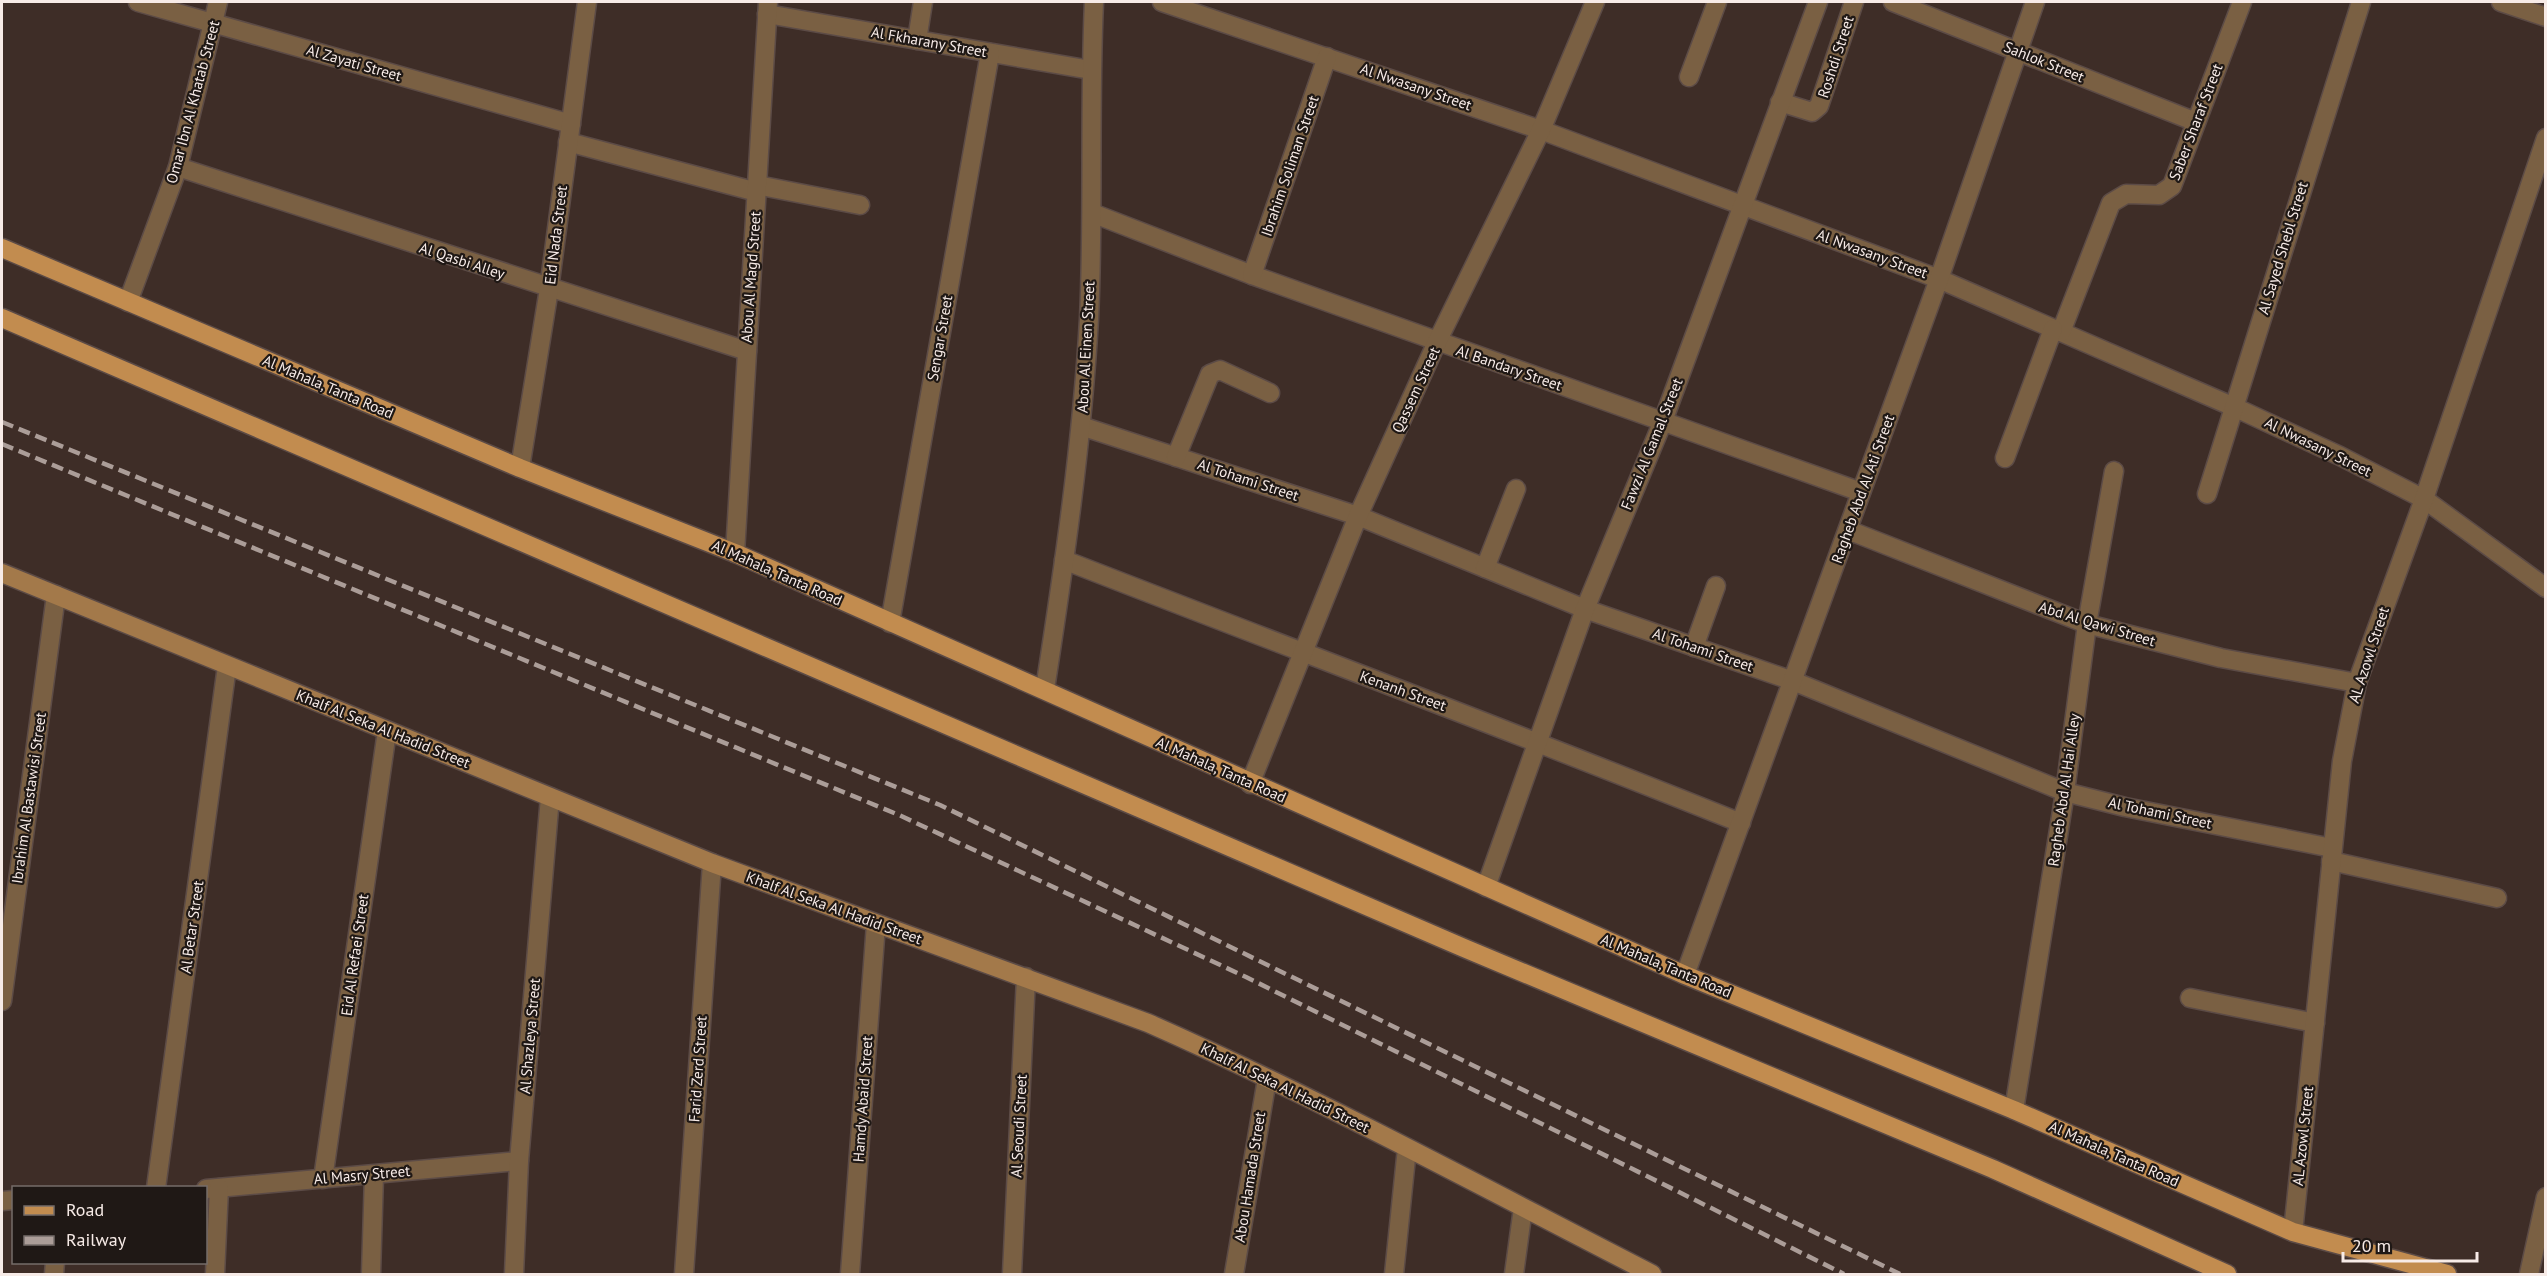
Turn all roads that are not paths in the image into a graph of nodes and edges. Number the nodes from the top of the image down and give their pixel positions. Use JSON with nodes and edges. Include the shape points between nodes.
{"nodes":[{"id":1,"x":138,"y":2,"type":"edge"},
{"id":2,"x":218,"y":2,"type":"edge"},
{"id":3,"x":587,"y":2,"type":"edge"},
{"id":4,"x":923,"y":2,"type":"edge"},
{"id":5,"x":1094,"y":2,"type":"edge"},
{"id":6,"x":1161,"y":2,"type":"edge"},
{"id":7,"x":1595,"y":2,"type":"edge"},
{"id":8,"x":1716,"y":2,"type":"edge"},
{"id":9,"x":1818,"y":2,"type":"edge"},
{"id":10,"x":1854,"y":2,"type":"edge"},
{"id":11,"x":1893,"y":2,"type":"edge"},
{"id":12,"x":2035,"y":2,"type":"edge"},
{"id":13,"x":2242,"y":2,"type":"edge"},
{"id":14,"x":2361,"y":2,"type":"edge"},
{"id":15,"x":2501,"y":2,"type":"edge"},
{"id":16,"x":768,"y":8,"type":"edge"},
{"id":17,"x":2546,"y":17,"type":"edge"},
{"id":18,"x":213,"y":24,"type":"junction"},
{"id":19,"x":917,"y":40,"type":"junction"},
{"id":20,"x":2018,"y":52,"type":"junction"},
{"id":21,"x":990,"y":53,"type":"junction"},
{"id":22,"x":1327,"y":57,"type":"junction"},
{"id":23,"x":1091,"y":70,"type":"junction"},
{"id":24,"x":1689,"y":77,"type":"dead end"},
{"id":25,"x":1780,"y":102,"type":"junction"},
{"id":26,"x":2196,"y":122,"type":"junction"},
{"id":27,"x":1541,"y":130,"type":"junction"},
{"id":28,"x":570,"y":133,"type":"junction"},
{"id":29,"x":2546,"y":138,"type":"edge"},
{"id":30,"x":178,"y":167,"type":"junction"},
{"id":31,"x":757,"y":188,"type":"junction"},
{"id":32,"x":860,"y":205,"type":"dead end"},
{"id":33,"x":1743,"y":206,"type":"junction"},
{"id":34,"x":1092,"y":213,"type":"junction"},
{"id":35,"x":2,"y":248,"type":"edge"},
{"id":36,"x":1252,"y":276,"type":"junction"},
{"id":37,"x":1939,"y":279,"type":"junction"},
{"id":38,"x":549,"y":289,"type":"junction"},
{"id":39,"x":128,"y":302,"type":"junction"},
{"id":40,"x":2,"y":318,"type":"edge"},
{"id":41,"x":2057,"y":330,"type":"junction"},
{"id":42,"x":1437,"y":342,"type":"junction"},
{"id":43,"x":747,"y":351,"type":"junction"},
{"id":44,"x":1270,"y":393,"type":"dead end"},
{"id":45,"x":2234,"y":407,"type":"junction"},
{"id":46,"x":1663,"y":421,"type":"junction"},
{"id":47,"x":1081,"y":426,"type":"junction"},
{"id":48,"x":1176,"y":457,"type":"junction"},
{"id":49,"x":2005,"y":458,"type":"dead end"},
{"id":50,"x":520,"y":468,"type":"junction"},
{"id":51,"x":2114,"y":471,"type":"dead end"},
{"id":52,"x":1516,"y":489,"type":"dead end"},
{"id":53,"x":1861,"y":492,"type":"junction"},
{"id":54,"x":2206,"y":494,"type":"dead end"},
{"id":55,"x":2424,"y":500,"type":"junction"},
{"id":56,"x":1358,"y":516,"type":"junction"},
{"id":57,"x":1848,"y":530,"type":"junction"},
{"id":58,"x":735,"y":553,"type":"junction"},
{"id":59,"x":1065,"y":560,"type":"junction"},
{"id":60,"x":1485,"y":568,"type":"junction"},
{"id":61,"x":2,"y":573,"type":"edge"},
{"id":62,"x":1716,"y":586,"type":"dead end"},
{"id":63,"x":2546,"y":588,"type":"edge"},
{"id":64,"x":56,"y":595,"type":"junction"},
{"id":65,"x":1585,"y":609,"type":"junction"},
{"id":66,"x":890,"y":623,"type":"junction"},
{"id":67,"x":2087,"y":624,"type":"junction"},
{"id":68,"x":1694,"y":647,"type":"junction"},
{"id":69,"x":1303,"y":654,"type":"junction"},
{"id":70,"x":227,"y":666,"type":"junction"},
{"id":71,"x":1793,"y":681,"type":"junction"},
{"id":72,"x":2357,"y":683,"type":"junction"},
{"id":73,"x":1045,"y":689,"type":"junction"},
{"id":74,"x":387,"y":731,"type":"junction"},
{"id":75,"x":1538,"y":741,"type":"junction"},
{"id":76,"x":1250,"y":784,"type":"junction"},
{"id":77,"x":2065,"y":792,"type":"junction"},
{"id":78,"x":550,"y":797,"type":"junction"},
{"id":79,"x":1741,"y":823,"type":"junction"},
{"id":80,"x":2331,"y":854,"type":"junction"},
{"id":81,"x":712,"y":863,"type":"junction"},
{"id":82,"x":1486,"y":887,"type":"junction"},
{"id":83,"x":2497,"y":898,"type":"dead end"},
{"id":84,"x":876,"y":924,"type":"junction"},
{"id":85,"x":1685,"y":975,"type":"junction"},
{"id":86,"x":1026,"y":977,"type":"junction"},
{"id":87,"x":2190,"y":998,"type":"dead end"},
{"id":88,"x":2,"y":1001,"type":"edge"},
{"id":89,"x":2315,"y":1023,"type":"junction"},
{"id":90,"x":1267,"y":1079,"type":"junction"},
{"id":91,"x":2014,"y":1110,"type":"junction"},
{"id":92,"x":1407,"y":1148,"type":"junction"},
{"id":93,"x":519,"y":1161,"type":"junction"},
{"id":94,"x":374,"y":1174,"type":"junction"},
{"id":95,"x":323,"y":1179,"type":"junction"},
{"id":96,"x":156,"y":1186,"type":"edge"},
{"id":97,"x":212,"y":1189,"type":"edge"},
{"id":98,"x":2546,"y":1197,"type":"edge"},
{"id":99,"x":1523,"y":1208,"type":"junction"},
{"id":100,"x":2293,"y":1232,"type":"junction"},
{"id":101,"x":215,"y":1275,"type":"edge"},
{"id":102,"x":371,"y":1275,"type":"edge"},
{"id":103,"x":514,"y":1275,"type":"edge"},
{"id":104,"x":684,"y":1275,"type":"edge"},
{"id":105,"x":850,"y":1275,"type":"edge"},
{"id":106,"x":1012,"y":1275,"type":"edge"},
{"id":107,"x":1234,"y":1275,"type":"edge"},
{"id":108,"x":1394,"y":1275,"type":"edge"},
{"id":109,"x":1514,"y":1275,"type":"edge"},
{"id":110,"x":1652,"y":1275,"type":"edge"},
{"id":111,"x":2227,"y":1275,"type":"edge"},
{"id":112,"x":2447,"y":1275,"type":"edge"},
{"id":113,"x":2529,"y":1275,"type":"edge"}],
"edges":[{"from":1,"to":18,"type":"street","name":"Al Zayati Street"},
{"from":2,"to":18,"type":"street","name":"Omar Ibn Al Khatab Street"},
{"from":3,"to":28,"type":"street","name":"Eid Nada Street"},
{"from":4,"to":19,"type":"street"},
{"from":5,"to":23,"type":"street","name":"Abou Al Einen Street"},
{"from":6,"to":22,"type":"street","name":"Al Nwasany Street"},
{"from":7,"to":27,"type":"street","name":"Qassem Street"},
{"from":8,"to":24,"type":"street"},
{"from":9,"to":25,"type":"street","name":"Fawzi Al Gamal Street"},
{"from":10,"to":25,"type":"street","name":"Roshdi Street","via":[[1819,106],[1812,112]]},
{"from":11,"to":20,"type":"street","name":"Sahlok Street"},
{"from":12,"to":20,"type":"street","name":"Ragheb Abd Al Ati Street"},
{"from":13,"to":26,"type":"street","name":"Saber Sharaf Street"},
{"from":14,"to":45,"type":"street","name":"Al Sayed Shebl Street"},
{"from":15,"to":17,"type":"street"},
{"from":16,"to":19,"type":"street","name":"Al Fkharany Street"},
{"from":16,"to":31,"type":"street","name":"Abou Al Magd Street"},
{"from":18,"to":28,"type":"street","name":"Al Zayati Street"},
{"from":18,"to":30,"type":"street","name":"Omar Ibn Al Khatab Street"},
{"from":19,"to":21,"type":"street","name":"Al Fkharany Street"},
{"from":20,"to":26,"type":"street","name":"Sahlok Street"},
{"from":20,"to":37,"type":"street","name":"Ragheb Abd Al Ati Street"},
{"from":21,"to":23,"type":"street","name":"Al Fkharany Street"},
{"from":21,"to":66,"type":"street","name":"Sengar Street"},
{"from":22,"to":27,"type":"street","name":"Al Nwasany Street"},
{"from":22,"to":36,"type":"street","name":"Ibrahim Soliman Street"},
{"from":23,"to":34,"type":"street","name":"Abou Al Einen Street"},
{"from":25,"to":33,"type":"street","name":"Fawzi Al Gamal Street"},
{"from":26,"to":41,"type":"street","name":"Saber Sharaf Street","via":[[2172,186],[2166,192],[2151,196],[2126,194],[2111,203]]},
{"from":27,"to":33,"type":"street","name":"Al Nwasany Street"},
{"from":27,"to":42,"type":"street","name":"Qassem Street"},
{"from":28,"to":31,"type":"street","name":"Al Zayati Street"},
{"from":28,"to":38,"type":"street","name":"Eid Nada Street"},
{"from":29,"to":55,"type":"street","name":"AL Azowl Street"},
{"from":30,"to":38,"type":"street","name":"Al Qasbi Alley"},
{"from":30,"to":39,"type":"street","name":"Omar Ibn Al Khatab Street"},
{"from":31,"to":32,"type":"street","name":"Al Zayati Street"},
{"from":31,"to":43,"type":"street","name":"Abou Al Magd Street"},
{"from":33,"to":37,"type":"street","name":"Al Nwasany Street"},
{"from":33,"to":46,"type":"street","name":"Fawzi Al Gamal Street"},
{"from":34,"to":36,"type":"street","name":"Al Bandary Street"},
{"from":34,"to":47,"type":"street","name":"Abou Al Einen Street"},
{"from":35,"to":39,"type":"main road","name":"Al Mahala, Tanta Road"},
{"from":36,"to":42,"type":"street","name":"Al Bandary Street"},
{"from":37,"to":41,"type":"street","name":"Al Nwasany Street"},
{"from":37,"to":53,"type":"street","name":"Ragheb Abd Al Ati Street"},
{"from":38,"to":43,"type":"street","name":"Al Qasbi Alley"},
{"from":38,"to":50,"type":"street","name":"Eid Nada Street"},
{"from":39,"to":50,"type":"main road","name":"Al Mahala, Tanta Road"},
{"from":40,"to":111,"type":"main road","via":[[1464,948],[1993,1169]]},
{"from":41,"to":45,"type":"street","name":"Al Nwasany Street"},
{"from":41,"to":49,"type":"street"},
{"from":42,"to":46,"type":"street","name":"Al Bandary Street"},
{"from":42,"to":56,"type":"street","name":"Qassem Street"},
{"from":43,"to":58,"type":"street","name":"Abou Al Magd Street"},
{"from":44,"to":48,"type":"street","via":[[1214,370]]},
{"from":45,"to":54,"type":"street","name":"Al Sayed Shebl Street"},
{"from":45,"to":55,"type":"street","name":"Al Nwasany Street"},
{"from":46,"to":53,"type":"street","name":"Al Bandary Street"},
{"from":46,"to":65,"type":"street","name":"Fawzi Al Gamal Street"},
{"from":47,"to":48,"type":"street","name":"Al Tohami Street"},
{"from":47,"to":59,"type":"street","name":"Abou Al Einen Street"},
{"from":48,"to":56,"type":"street","name":"Al Tohami Street"},
{"from":50,"to":58,"type":"main road","name":"Al Mahala, Tanta Road"},
{"from":51,"to":67,"type":"street","name":"Ragheb Abd Al Hai Alley"},
{"from":52,"to":60,"type":"street"},
{"from":53,"to":57,"type":"street","name":"Ragheb Abd Al Ati Street"},
{"from":55,"to":63,"type":"street","name":"Al Nwasany Street"},
{"from":55,"to":72,"type":"street","name":"AL Azowl Street"},
{"from":56,"to":60,"type":"street","name":"Al Tohami Street"},
{"from":56,"to":69,"type":"street","name":"Qassem Street"},
{"from":57,"to":67,"type":"street","name":"Abd Al Qawi Street"},
{"from":57,"to":71,"type":"street","name":"Ragheb Abd Al Ati Street"},
{"from":58,"to":66,"type":"main road","name":"Al Mahala, Tanta Road"},
{"from":59,"to":69,"type":"street","name":"Kenanh Street"},
{"from":59,"to":73,"type":"street","name":"Abou Al Einen Street"},
{"from":60,"to":65,"type":"street","name":"Al Tohami Street"},
{"from":61,"to":64,"type":"street","name":"Khalf Al Seka Al Hadid Street"},
{"from":62,"to":68,"type":"street"},
{"from":64,"to":70,"type":"street","name":"Khalf Al Seka Al Hadid Street"},
{"from":64,"to":88,"type":"street","name":"Ibrahim Al Bastawisi Street"},
{"from":65,"to":68,"type":"street","name":"Al Tohami Street"},
{"from":65,"to":75,"type":"street","name":"Fawzi Al Gamal Street"},
{"from":66,"to":73,"type":"main road","name":"Al Mahala, Tanta Road"},
{"from":67,"to":72,"type":"street","name":"Abd Al Qawi Street","via":[[2221,658]]},
{"from":67,"to":77,"type":"street","name":"Ragheb Abd Al Hai Alley"},
{"from":68,"to":71,"type":"street","name":"Al Tohami Street"},
{"from":69,"to":75,"type":"street","name":"Kenanh Street"},
{"from":69,"to":76,"type":"street","name":"Qassem Street"},
{"from":70,"to":74,"type":"street","name":"Khalf Al Seka Al Hadid Street"},
{"from":70,"to":96,"type":"street","name":"Al Betar Street"},
{"from":71,"to":77,"type":"street","name":"Al Tohami Street"},
{"from":71,"to":79,"type":"street","name":"Ragheb Abd Al Ati Street"},
{"from":72,"to":80,"type":"street","name":"AL Azowl Street","via":[[2342,761]]},
{"from":73,"to":76,"type":"main road","name":"Al Mahala, Tanta Road"},
{"from":74,"to":78,"type":"street","name":"Khalf Al Seka Al Hadid Street"},
{"from":74,"to":95,"type":"street","name":"Eid Al Refaei Street"},
{"from":75,"to":79,"type":"street","name":"Kenanh Street"},
{"from":75,"to":82,"type":"street","name":"Fawzi Al Gamal Street"},
{"from":76,"to":82,"type":"main road","name":"Al Mahala, Tanta Road"},
{"from":77,"to":80,"type":"street","name":"Al Tohami Street"},
{"from":77,"to":91,"type":"street","name":"Ragheb Abd Al Hai Alley"},
{"from":78,"to":81,"type":"street","name":"Khalf Al Seka Al Hadid Street"},
{"from":78,"to":93,"type":"street","name":"Al Shazleya Street"},
{"from":79,"to":85,"type":"street","name":"Ragheb Abd Al Ati Street"},
{"from":80,"to":83,"type":"street","name":"Al Tohami Street"},
{"from":80,"to":89,"type":"street","name":"AL Azowl Street"},
{"from":81,"to":84,"type":"street","name":"Khalf Al Seka Al Hadid Street"},
{"from":81,"to":104,"type":"street","name":"Farid Zerd Street"},
{"from":82,"to":85,"type":"main road","name":"Al Mahala, Tanta Road"},
{"from":84,"to":86,"type":"street","name":"Khalf Al Seka Al Hadid Street"},
{"from":84,"to":105,"type":"street","name":"Hamdy Abaid Street"},
{"from":85,"to":91,"type":"main road","name":"Al Mahala, Tanta Road"},
{"from":86,"to":90,"type":"street","name":"Khalf Al Seka Al Hadid Street","via":[[1148,1023]]},
{"from":86,"to":106,"type":"street","name":"Al Seoudi Street"},
{"from":87,"to":89,"type":"street"},
{"from":89,"to":100,"type":"street","name":"AL Azowl Street"},
{"from":90,"to":92,"type":"street","name":"Khalf Al Seka Al Hadid Street"},
{"from":90,"to":107,"type":"street","name":"Abou Hamada Street"},
{"from":91,"to":100,"type":"main road","name":"Al Mahala, Tanta Road"},
{"from":92,"to":99,"type":"street","name":"Khalf Al Seka Al Hadid Street"},
{"from":92,"to":108,"type":"street"},
{"from":93,"to":94,"type":"street","name":"Al Masry Street"},
{"from":93,"to":103,"type":"street","name":"Al Shazleya Street"},
{"from":94,"to":95,"type":"street","name":"Al Masry Street"},
{"from":94,"to":102,"type":"street"},
{"from":95,"to":97,"type":"street","name":"Al Masry Street"},
{"from":97,"to":101,"type":"street"},
{"from":98,"to":113,"type":"street"},
{"from":99,"to":109,"type":"street"},
{"from":99,"to":110,"type":"street","name":"Khalf Al Seka Al Hadid Street"},
{"from":100,"to":112,"type":"main road","name":"Al Mahala, Tanta Road"}]}
